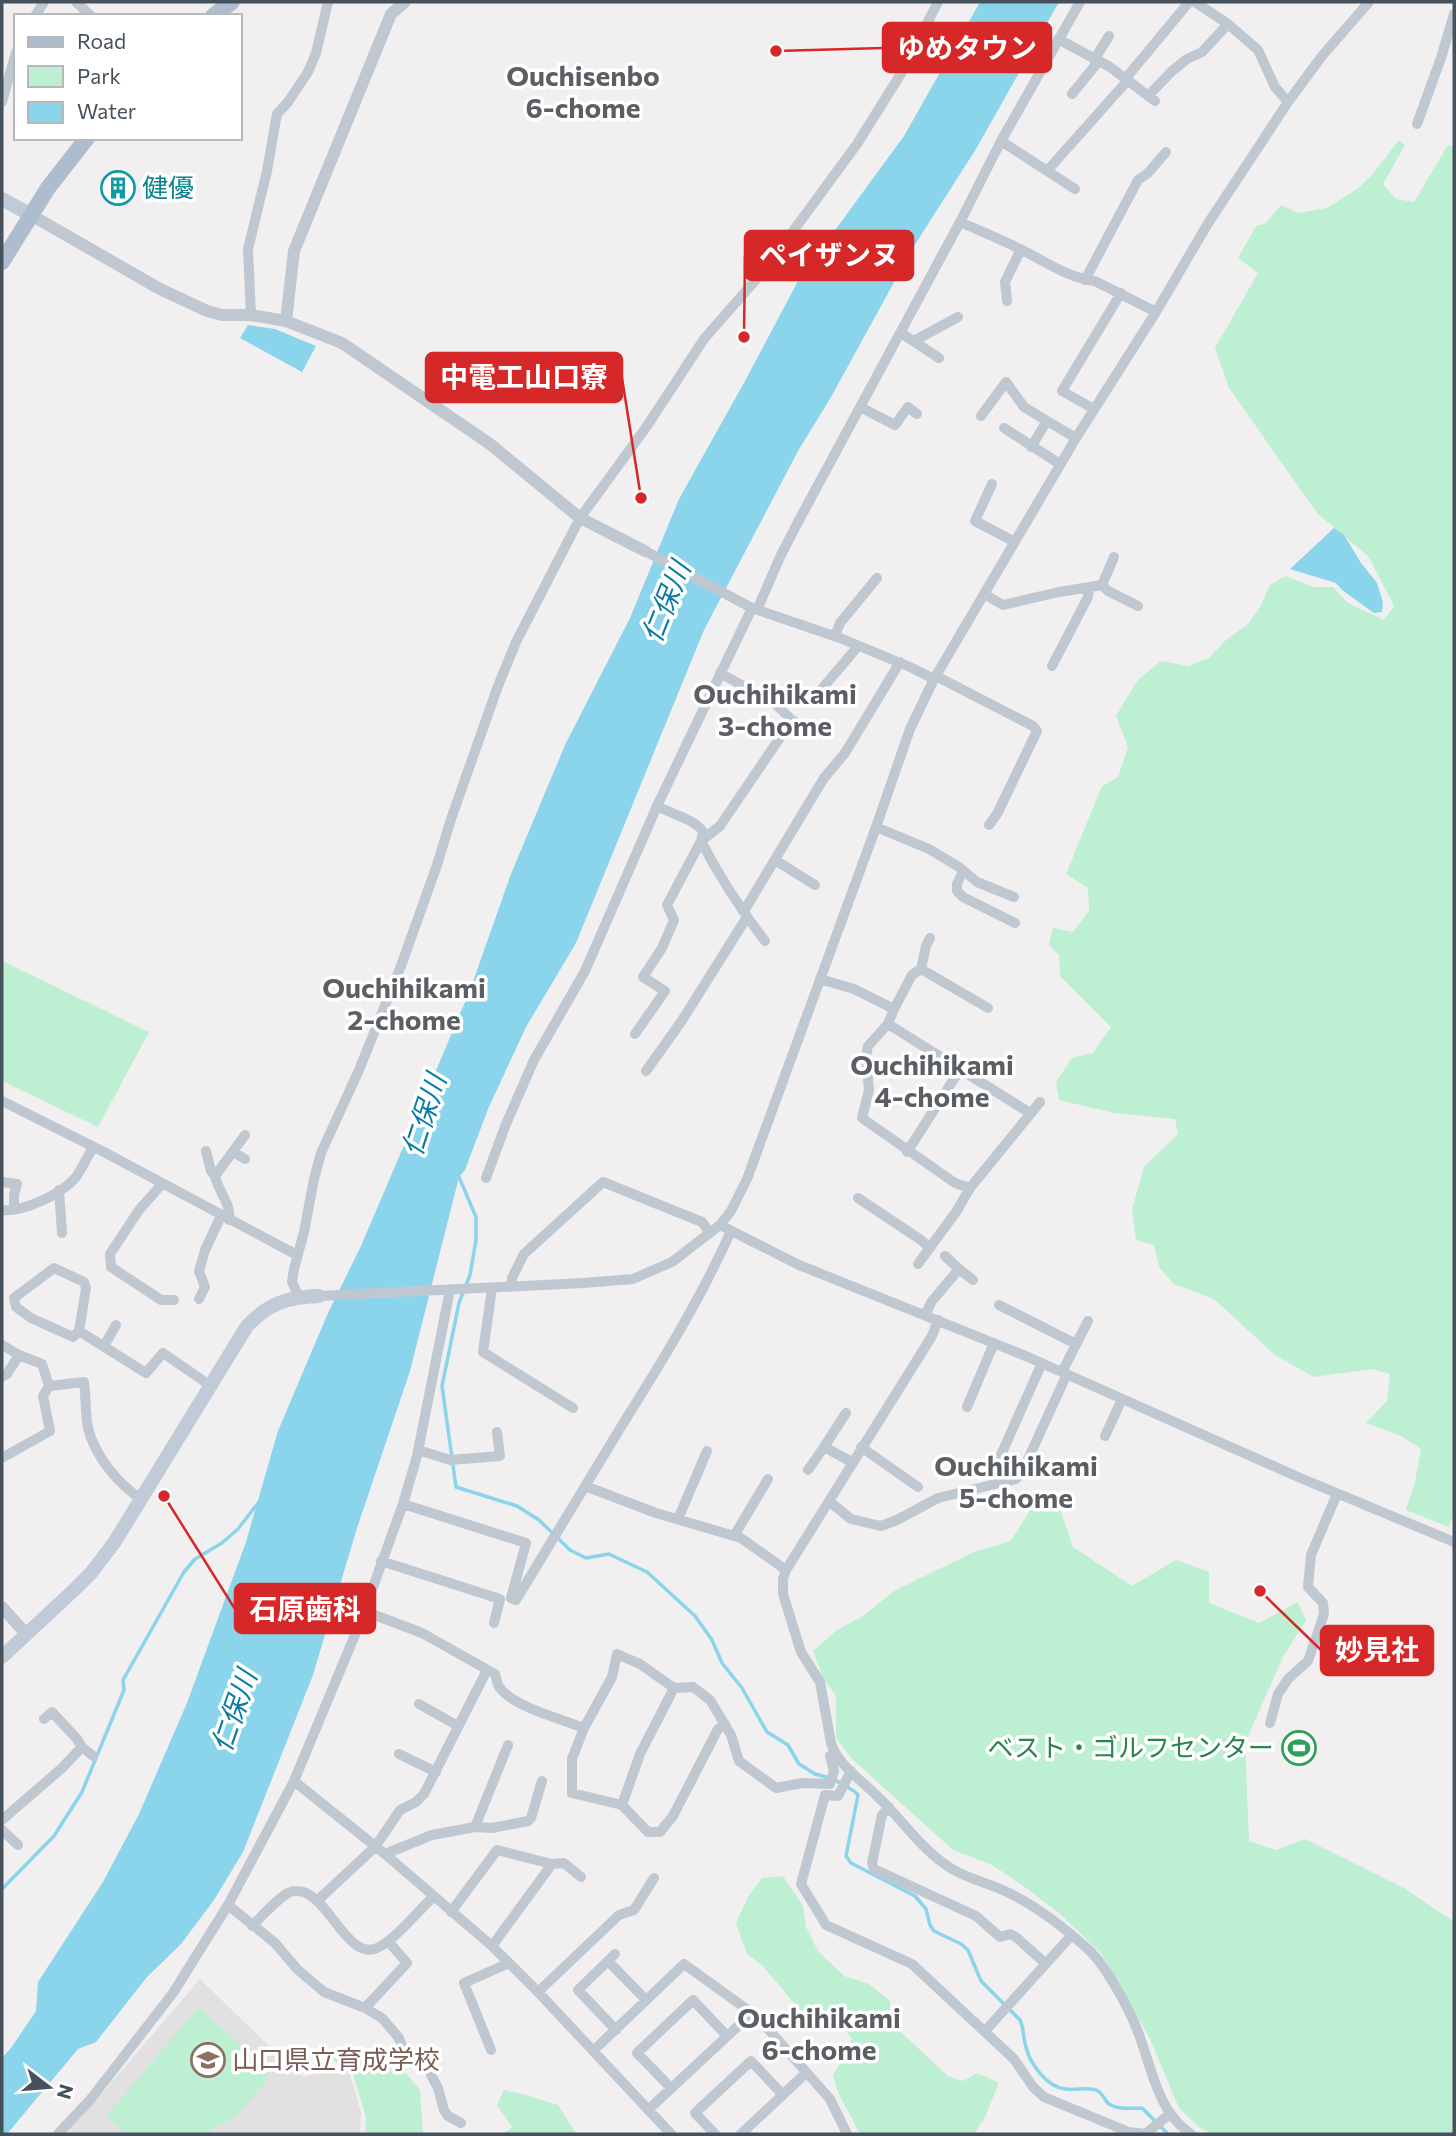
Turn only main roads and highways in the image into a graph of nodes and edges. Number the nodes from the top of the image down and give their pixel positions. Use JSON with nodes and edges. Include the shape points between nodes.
{"nodes":[{"id":1,"x":232,"y":2,"type":"edge"},
{"id":2,"x":216,"y":14,"type":"edge"},
{"id":3,"x":85,"y":140,"type":"edge"},
{"id":4,"x":2,"y":199,"type":"edge"},
{"id":5,"x":31,"y":215,"type":"junction"},
{"id":6,"x":2,"y":262,"type":"edge"},
{"id":7,"x":321,"y":1296,"type":"road end"},
{"id":8,"x":2,"y":1657,"type":"edge"}],
"edges":[{"from":1,"to":2,"type":"main road"},
{"from":3,"to":5,"type":"main road"},
{"from":4,"to":5,"type":"main road"},
{"from":5,"to":6,"type":"main road"},
{"from":7,"to":8,"type":"main road","via":[[284,1300],[261,1311],[247,1326],[114,1543],[91,1573]]}]}
